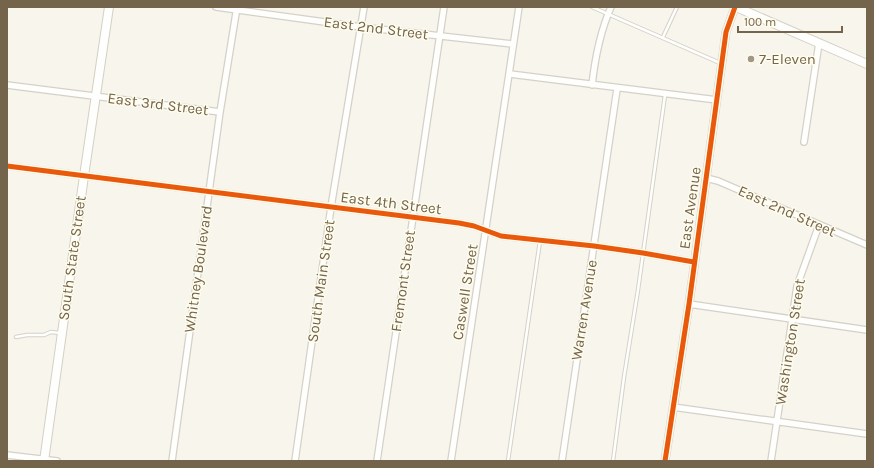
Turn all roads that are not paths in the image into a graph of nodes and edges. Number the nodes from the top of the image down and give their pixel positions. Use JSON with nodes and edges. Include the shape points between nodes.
{"nodes":[{"id":1,"x":109,"y":7,"type":"edge"},
{"id":2,"x":216,"y":7,"type":"edge"},
{"id":3,"x":364,"y":7,"type":"edge"},
{"id":4,"x":444,"y":7,"type":"edge"},
{"id":5,"x":519,"y":7,"type":"edge"},
{"id":6,"x":592,"y":7,"type":"edge"},
{"id":7,"x":611,"y":7,"type":"edge"},
{"id":8,"x":677,"y":7,"type":"edge"},
{"id":9,"x":736,"y":7,"type":"edge"},
{"id":10,"x":236,"y":8,"type":"edge"},
{"id":11,"x":608,"y":14,"type":"junction"},
{"id":12,"x":361,"y":27,"type":"junction"},
{"id":13,"x":440,"y":36,"type":"junction"},
{"id":14,"x":663,"y":37,"type":"junction"},
{"id":15,"x":819,"y":43,"type":"junction"},
{"id":16,"x":513,"y":44,"type":"junction"},
{"id":17,"x":722,"y":64,"type":"junction"},
{"id":18,"x":867,"y":64,"type":"edge"},
{"id":19,"x":510,"y":74,"type":"junction"},
{"id":20,"x":7,"y":85,"type":"edge"},
{"id":21,"x":592,"y":85,"type":"junction"},
{"id":22,"x":617,"y":89,"type":"junction"},
{"id":23,"x":664,"y":95,"type":"junction"},
{"id":24,"x":96,"y":97,"type":"junction"},
{"id":25,"x":716,"y":100,"type":"junction"},
{"id":26,"x":220,"y":112,"type":"junction"},
{"id":27,"x":804,"y":142,"type":"dead end"},
{"id":28,"x":7,"y":166,"type":"edge"},
{"id":29,"x":84,"y":176,"type":"junction"},
{"id":30,"x":706,"y":178,"type":"junction"},
{"id":31,"x":209,"y":192,"type":"junction"},
{"id":32,"x":331,"y":207,"type":"junction"},
{"id":33,"x":413,"y":218,"type":"junction"},
{"id":34,"x":819,"y":225,"type":"junction"},
{"id":35,"x":486,"y":230,"type":"junction"},
{"id":36,"x":540,"y":241,"type":"junction"},
{"id":37,"x":867,"y":245,"type":"edge"},
{"id":38,"x":594,"y":246,"type":"junction"},
{"id":39,"x":643,"y":253,"type":"junction"},
{"id":40,"x":694,"y":262,"type":"junction"},
{"id":41,"x":689,"y":304,"type":"junction"},
{"id":42,"x":791,"y":319,"type":"junction"},
{"id":43,"x":867,"y":330,"type":"edge"},
{"id":44,"x":62,"y":333,"type":"junction"},
{"id":45,"x":16,"y":337,"type":"dead end"},
{"id":46,"x":673,"y":407,"type":"junction"},
{"id":47,"x":777,"y":421,"type":"junction"},
{"id":48,"x":867,"y":434,"type":"edge"},
{"id":49,"x":7,"y":455,"type":"edge"},
{"id":50,"x":44,"y":460,"type":"edge"},
{"id":51,"x":57,"y":461,"type":"edge"},
{"id":52,"x":172,"y":461,"type":"edge"},
{"id":53,"x":295,"y":461,"type":"edge"},
{"id":54,"x":377,"y":461,"type":"edge"},
{"id":55,"x":451,"y":461,"type":"edge"},
{"id":56,"x":508,"y":461,"type":"edge"},
{"id":57,"x":562,"y":461,"type":"edge"},
{"id":58,"x":613,"y":461,"type":"edge"},
{"id":59,"x":665,"y":461,"type":"edge"},
{"id":60,"x":771,"y":461,"type":"edge"}],
"edges":[{"from":1,"to":24,"type":"main road","name":"South State Street"},
{"from":2,"to":10,"type":"street","name":"East 2nd Street"},
{"from":3,"to":12,"type":"street","name":"South Main Street"},
{"from":4,"to":13,"type":"street","name":"Fremont Street"},
{"from":5,"to":16,"type":"street","name":"Caswell Street"},
{"from":6,"to":11,"type":"lane"},
{"from":7,"to":11,"type":"street"},
{"from":8,"to":14,"type":"lane"},
{"from":9,"to":15,"type":"main road"},
{"from":9,"to":17,"type":"street","name":"East Avenue","via":[[726,32]]},
{"from":10,"to":12,"type":"street","name":"East 2nd Street"},
{"from":10,"to":26,"type":"street","name":"Whitney Boulevard"},
{"from":11,"to":14,"type":"lane"},
{"from":11,"to":21,"type":"street","via":[[596,55]]},
{"from":12,"to":13,"type":"street","name":"East 2nd Street"},
{"from":12,"to":32,"type":"street","name":"South Main Street"},
{"from":13,"to":16,"type":"street","name":"East 2nd Street"},
{"from":13,"to":33,"type":"street","name":"Fremont Street"},
{"from":14,"to":17,"type":"lane"},
{"from":15,"to":18,"type":"main road"},
{"from":15,"to":27,"type":"street"},
{"from":16,"to":19,"type":"street","name":"Caswell Street"},
{"from":17,"to":25,"type":"street","name":"East Avenue"},
{"from":19,"to":21,"type":"street"},
{"from":19,"to":35,"type":"street","name":"Caswell Street"},
{"from":20,"to":24,"type":"street","name":"East 3rd Street"},
{"from":21,"to":22,"type":"street"},
{"from":22,"to":23,"type":"street"},
{"from":22,"to":38,"type":"street","name":"Warren Avenue"},
{"from":23,"to":25,"type":"street"},
{"from":23,"to":39,"type":"lane"},
{"from":24,"to":26,"type":"street","name":"East 3rd Street"},
{"from":24,"to":29,"type":"main road","name":"South State Street"},
{"from":25,"to":30,"type":"street","name":"East Avenue"},
{"from":26,"to":31,"type":"street","name":"Whitney Boulevard"},
{"from":28,"to":29,"type":"street","name":"East 4th Street"},
{"from":29,"to":31,"type":"street","name":"East 4th Street"},
{"from":29,"to":44,"type":"main road","name":"South State Street"},
{"from":30,"to":34,"type":"street","name":"East 2nd Street"},
{"from":30,"to":40,"type":"street","name":"East Avenue"},
{"from":31,"to":32,"type":"street","name":"East 4th Street"},
{"from":31,"to":52,"type":"street","name":"Whitney Boulevard"},
{"from":32,"to":33,"type":"street","name":"East 4th Street"},
{"from":32,"to":53,"type":"street","name":"South Main Street"},
{"from":33,"to":35,"type":"street","name":"East 4th Street","via":[[474,226]]},
{"from":33,"to":54,"type":"street","name":"Fremont Street"},
{"from":34,"to":37,"type":"street","name":"East 2nd Street"},
{"from":34,"to":42,"type":"street","name":"Washington Street","via":[[797,286]]},
{"from":35,"to":36,"type":"street","name":"East 4th Street","via":[[501,236]]},
{"from":35,"to":55,"type":"street","name":"Caswell Street"},
{"from":36,"to":38,"type":"street","name":"East 4th Street"},
{"from":36,"to":56,"type":"lane"},
{"from":38,"to":39,"type":"street","name":"East 4th Street"},
{"from":38,"to":57,"type":"street","name":"Warren Avenue"},
{"from":39,"to":40,"type":"street","name":"East 4th Street"},
{"from":39,"to":58,"type":"lane"},
{"from":40,"to":41,"type":"street","name":"East Avenue"},
{"from":41,"to":42,"type":"street"},
{"from":41,"to":46,"type":"street","name":"East Avenue"},
{"from":42,"to":43,"type":"street"},
{"from":42,"to":47,"type":"street","name":"Washington Street"},
{"from":44,"to":45,"type":"lane"},
{"from":44,"to":50,"type":"main road","name":"South State Street"},
{"from":46,"to":47,"type":"street"},
{"from":46,"to":59,"type":"street","name":"East Avenue"},
{"from":47,"to":48,"type":"street"},
{"from":47,"to":60,"type":"street","name":"Washington Street"},
{"from":49,"to":50,"type":"street"},
{"from":50,"to":51,"type":"street"}]}
